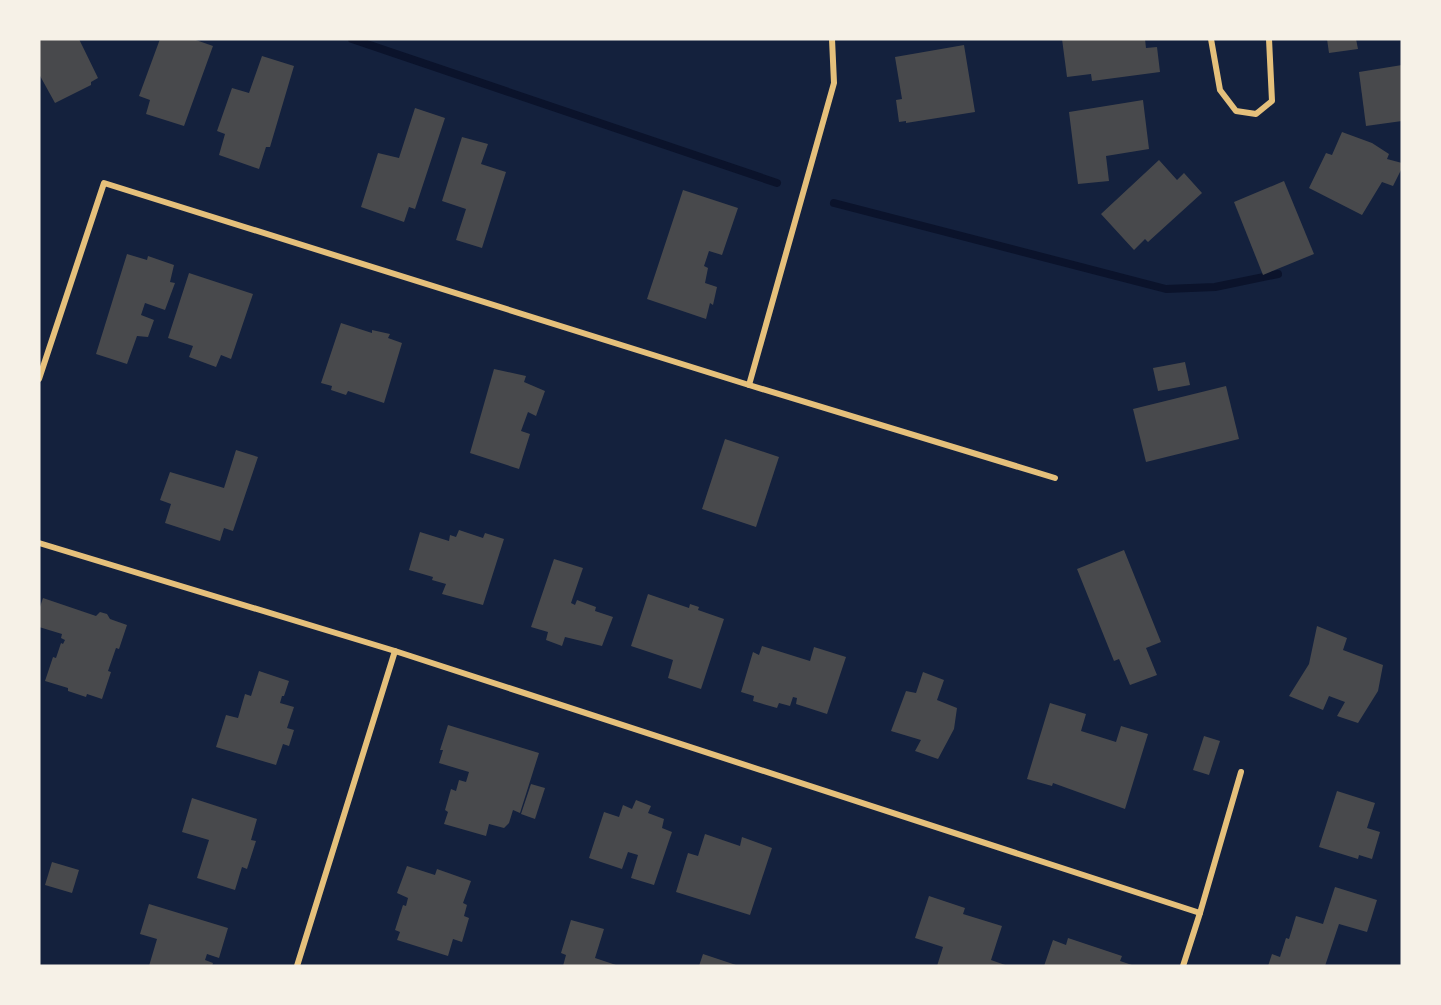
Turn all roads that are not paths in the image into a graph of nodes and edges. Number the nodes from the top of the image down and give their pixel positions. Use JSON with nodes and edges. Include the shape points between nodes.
{"nodes":[{"id":1,"x":832,"y":39,"type":"edge"},
{"id":2,"x":1211,"y":39,"type":"edge"},
{"id":3,"x":1269,"y":39,"type":"edge"},
{"id":4,"x":39,"y":379,"type":"edge"},
{"id":5,"x":749,"y":385,"type":"junction"},
{"id":6,"x":1055,"y":478,"type":"dead end"},
{"id":7,"x":39,"y":543,"type":"edge"},
{"id":8,"x":395,"y":651,"type":"junction"},
{"id":9,"x":1241,"y":772,"type":"dead end"},
{"id":10,"x":1200,"y":913,"type":"junction"},
{"id":11,"x":297,"y":966,"type":"edge"},
{"id":12,"x":1182,"y":966,"type":"edge"}],
"edges":[{"from":1,"to":5,"type":"street","via":[[834,83]]},
{"from":2,"to":3,"type":"street","via":[[1220,90],[1236,111],[1257,114],[1272,101]]},
{"from":4,"to":5,"type":"street","via":[[104,183]]},
{"from":5,"to":6,"type":"street"},
{"from":7,"to":8,"type":"street"},
{"from":8,"to":10,"type":"street"},
{"from":8,"to":11,"type":"street"},
{"from":9,"to":10,"type":"street"},
{"from":10,"to":12,"type":"street"}]}
